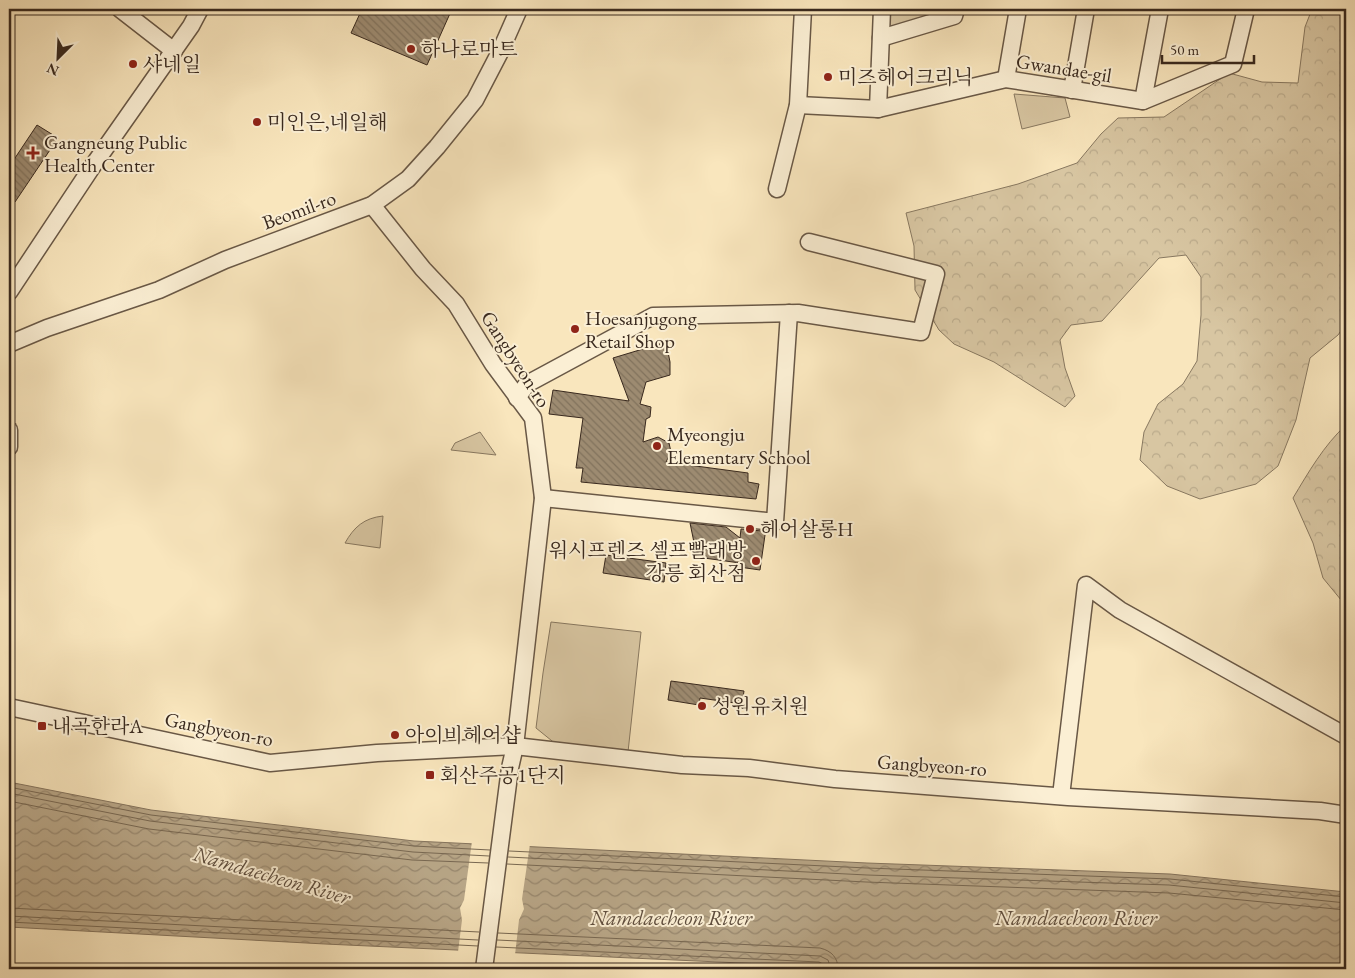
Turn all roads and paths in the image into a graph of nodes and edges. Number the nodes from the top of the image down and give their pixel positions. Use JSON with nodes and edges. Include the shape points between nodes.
{"nodes":[{"id":1,"x":120,"y":9,"type":"edge"},
{"id":2,"x":200,"y":9,"type":"edge"},
{"id":3,"x":519,"y":9,"type":"edge"},
{"id":4,"x":803,"y":9,"type":"edge"},
{"id":5,"x":882,"y":9,"type":"edge"},
{"id":6,"x":956,"y":9,"type":"edge"},
{"id":7,"x":1018,"y":9,"type":"edge"},
{"id":8,"x":1086,"y":9,"type":"edge"},
{"id":9,"x":1160,"y":9,"type":"edge"},
{"id":10,"x":1246,"y":9,"type":"edge"},
{"id":11,"x":881,"y":38,"type":"junction"},
{"id":12,"x":174,"y":51,"type":"junction"},
{"id":13,"x":1006,"y":79,"type":"junction"},
{"id":14,"x":1072,"y":90,"type":"junction"},
{"id":15,"x":1143,"y":101,"type":"junction"},
{"id":16,"x":798,"y":105,"type":"junction"},
{"id":17,"x":878,"y":109,"type":"junction"},
{"id":18,"x":777,"y":189,"type":"dead end"},
{"id":19,"x":372,"y":205,"type":"junction"},
{"id":20,"x":809,"y":242,"type":"dead end"},
{"id":21,"x":9,"y":292,"type":"edge"},
{"id":22,"x":789,"y":313,"type":"junction"},
{"id":23,"x":9,"y":344,"type":"edge"},
{"id":24,"x":518,"y":398,"type":"junction"},
{"id":25,"x":9,"y":430,"type":"edge"},
{"id":26,"x":9,"y":447,"type":"edge"},
{"id":27,"x":543,"y":498,"type":"junction"},
{"id":28,"x":9,"y":707,"type":"edge"},
{"id":29,"x":1346,"y":736,"type":"edge"},
{"id":30,"x":514,"y":746,"type":"junction"},
{"id":31,"x":1061,"y":796,"type":"junction"},
{"id":32,"x":1346,"y":815,"type":"edge"},
{"id":33,"x":484,"y":969,"type":"edge"}],
"edges":[{"from":1,"to":12,"type":"street"},
{"from":2,"to":12,"type":"street"},
{"from":3,"to":19,"type":"street","name":"Beomil-ro","via":[[475,100],[408,179]]},
{"from":4,"to":16,"type":"street"},
{"from":5,"to":11,"type":"street"},
{"from":6,"to":11,"type":"street","via":[[954,16]]},
{"from":7,"to":13,"type":"street"},
{"from":8,"to":14,"type":"street"},
{"from":9,"to":15,"type":"street"},
{"from":10,"to":15,"type":"street","via":[[1233,64]]},
{"from":11,"to":17,"type":"street"},
{"from":12,"to":21,"type":"street"},
{"from":13,"to":14,"type":"street","name":"Gwandae-gil"},
{"from":13,"to":17,"type":"street","name":"Gwandae-gil"},
{"from":14,"to":15,"type":"street","name":"Gwandae-gil"},
{"from":16,"to":17,"type":"street","name":"Gwandae-gil"},
{"from":16,"to":18,"type":"street"},
{"from":19,"to":23,"type":"street","name":"Beomil-ro","via":[[225,260],[159,290]]},
{"from":19,"to":24,"type":"street","name":"Gangbyeon-ro","via":[[423,269],[456,304],[492,364]]},
{"from":20,"to":22,"type":"street","via":[[936,274],[921,332]]},
{"from":22,"to":24,"type":"street","via":[[653,316],[527,384]]},
{"from":22,"to":27,"type":"street","via":[[775,522]]},
{"from":24,"to":27,"type":"street","name":"Gangbyeon-ro","via":[[533,418]]},
{"from":25,"to":26,"type":"street"},
{"from":27,"to":30,"type":"street","name":"Gangbyeon-ro"},
{"from":28,"to":30,"type":"street","name":"Gangbyeon-ro","via":[[270,763],[377,753]]},
{"from":29,"to":31,"type":"street","via":[[1120,610],[1086,585]]},
{"from":30,"to":31,"type":"street","name":"Gangbyeon-ro","via":[[835,779]]},
{"from":30,"to":33,"type":"street","name":"Gangbyeon-ro"},
{"from":31,"to":32,"type":"street","name":"Gangbyeon-ro"}]}
